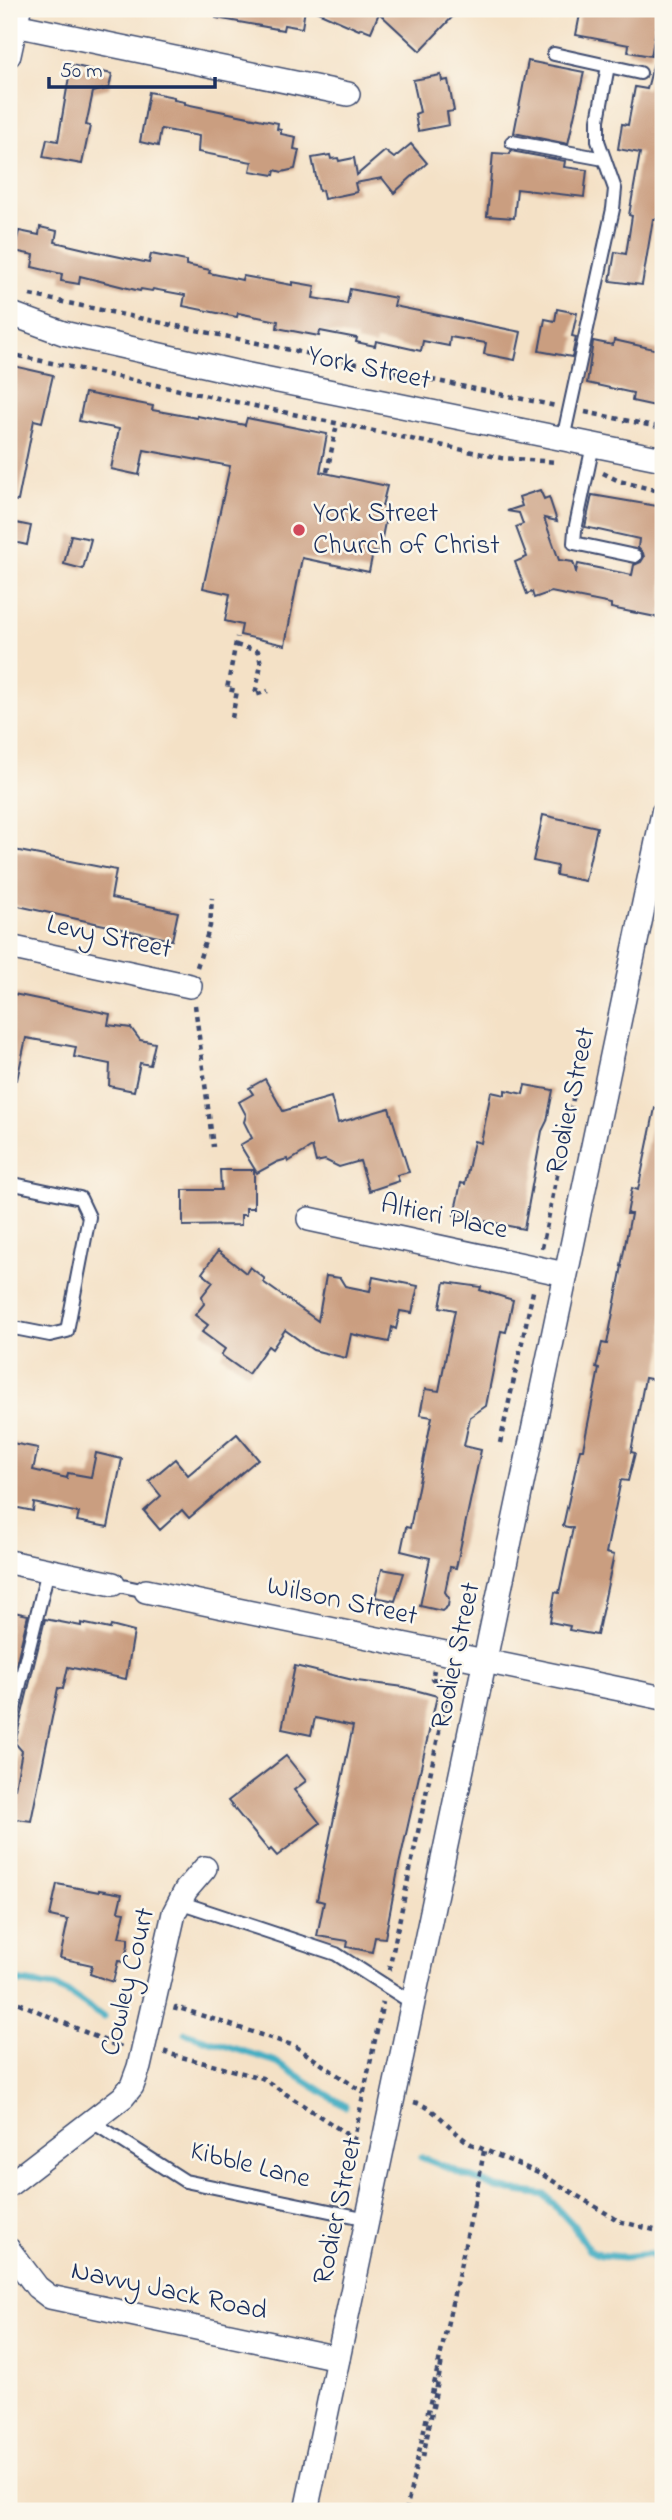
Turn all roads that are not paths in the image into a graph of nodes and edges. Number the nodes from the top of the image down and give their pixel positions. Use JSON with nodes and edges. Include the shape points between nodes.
{"nodes":[{"id":1,"x":17,"y":17,"type":"edge"},
{"id":2,"x":554,"y":54,"type":"dead end"},
{"id":3,"x":9,"y":55,"type":"edge"},
{"id":4,"x":608,"y":66,"type":"junction"},
{"id":5,"x":640,"y":73,"type":"dead end"},
{"id":6,"x":348,"y":94,"type":"dead end"},
{"id":7,"x":512,"y":142,"type":"dead end"},
{"id":8,"x":604,"y":159,"type":"junction"},
{"id":9,"x":9,"y":313,"type":"edge"},
{"id":10,"x":9,"y":331,"type":"edge"},
{"id":11,"x":63,"y":333,"type":"junction"},
{"id":12,"x":563,"y":439,"type":"junction"},
{"id":13,"x":593,"y":445,"type":"junction"},
{"id":14,"x":663,"y":459,"type":"edge"},
{"id":15,"x":635,"y":556,"type":"dead end"},
{"id":16,"x":663,"y":813,"type":"edge"},
{"id":17,"x":9,"y":947,"type":"edge"},
{"id":18,"x":193,"y":997,"type":"road end"},
{"id":19,"x":9,"y":1183,"type":"edge"},
{"id":20,"x":309,"y":1219,"type":"dead end"},
{"id":21,"x":565,"y":1274,"type":"junction"},
{"id":22,"x":9,"y":1327,"type":"edge"},
{"id":23,"x":9,"y":1562,"type":"edge"},
{"id":24,"x":48,"y":1570,"type":"junction"},
{"id":25,"x":113,"y":1584,"type":"joint"},
{"id":26,"x":146,"y":1591,"type":"joint"},
{"id":27,"x":486,"y":1661,"type":"junction"},
{"id":28,"x":663,"y":1698,"type":"edge"},
{"id":29,"x":9,"y":1728,"type":"edge"},
{"id":30,"x":205,"y":1868,"type":"dead end"},
{"id":31,"x":179,"y":1902,"type":"junction"},
{"id":32,"x":414,"y":2004,"type":"junction"},
{"id":33,"x":91,"y":2121,"type":"junction"},
{"id":34,"x":9,"y":2185,"type":"edge"},
{"id":35,"x":368,"y":2219,"type":"junction"},
{"id":36,"x":9,"y":2250,"type":"edge"},
{"id":37,"x":338,"y":2358,"type":"junction"},
{"id":38,"x":306,"y":2511,"type":"edge"}],
"edges":[{"from":1,"to":3,"type":"street"},
{"from":1,"to":6,"type":"street"},
{"from":2,"to":4,"type":"lane"},
{"from":4,"to":5,"type":"lane"},
{"from":4,"to":8,"type":"lane","via":[[598,120]]},
{"from":7,"to":8,"type":"lane"},
{"from":8,"to":12,"type":"lane","via":[[615,189],[613,209]]},
{"from":9,"to":11,"type":"street","name":"York Street"},
{"from":10,"to":11,"type":"street","name":"York Street"},
{"from":11,"to":12,"type":"street","name":"York Street"},
{"from":12,"to":13,"type":"street","name":"York Street"},
{"from":13,"to":14,"type":"street","name":"York Street"},
{"from":13,"to":15,"type":"lane","via":[[574,543]]},
{"from":16,"to":21,"type":"street","name":"Rodier Street"},
{"from":17,"to":18,"type":"street","name":"Levy Street"},
{"from":19,"to":22,"type":"lane","via":[[80,1198],[89,1217],[66,1331],[50,1335]]},
{"from":20,"to":21,"type":"street","name":"Altieri Place"},
{"from":21,"to":27,"type":"street","name":"Rodier Street"},
{"from":23,"to":24,"type":"street","name":"Wilson Street"},
{"from":24,"to":25,"type":"street","name":"Wilson Street"},
{"from":24,"to":29,"type":"lane"},
{"from":25,"to":26,"type":"lane","name":"Wilson Street"},
{"from":26,"to":27,"type":"street","name":"Wilson Street"},
{"from":27,"to":28,"type":"street","name":"Wilson Street"},
{"from":27,"to":32,"type":"street","name":"Rodier Street"},
{"from":30,"to":31,"type":"street","name":"Cowley Court"},
{"from":31,"to":32,"type":"lane","via":[[336,1954]]},
{"from":31,"to":33,"type":"street","name":"Cowley Court","via":[[132,2086]]},
{"from":32,"to":35,"type":"street","name":"Rodier Street"},
{"from":33,"to":34,"type":"street","name":"Cowley Court"},
{"from":33,"to":35,"type":"lane","name":"Kibble Lane","via":[[185,2181]]},
{"from":35,"to":37,"type":"street","name":"Rodier Street"},
{"from":36,"to":37,"type":"street","name":"Navvy Jack Road","via":[[50,2297]]},
{"from":37,"to":38,"type":"street","name":"Rodier Street"}]}
